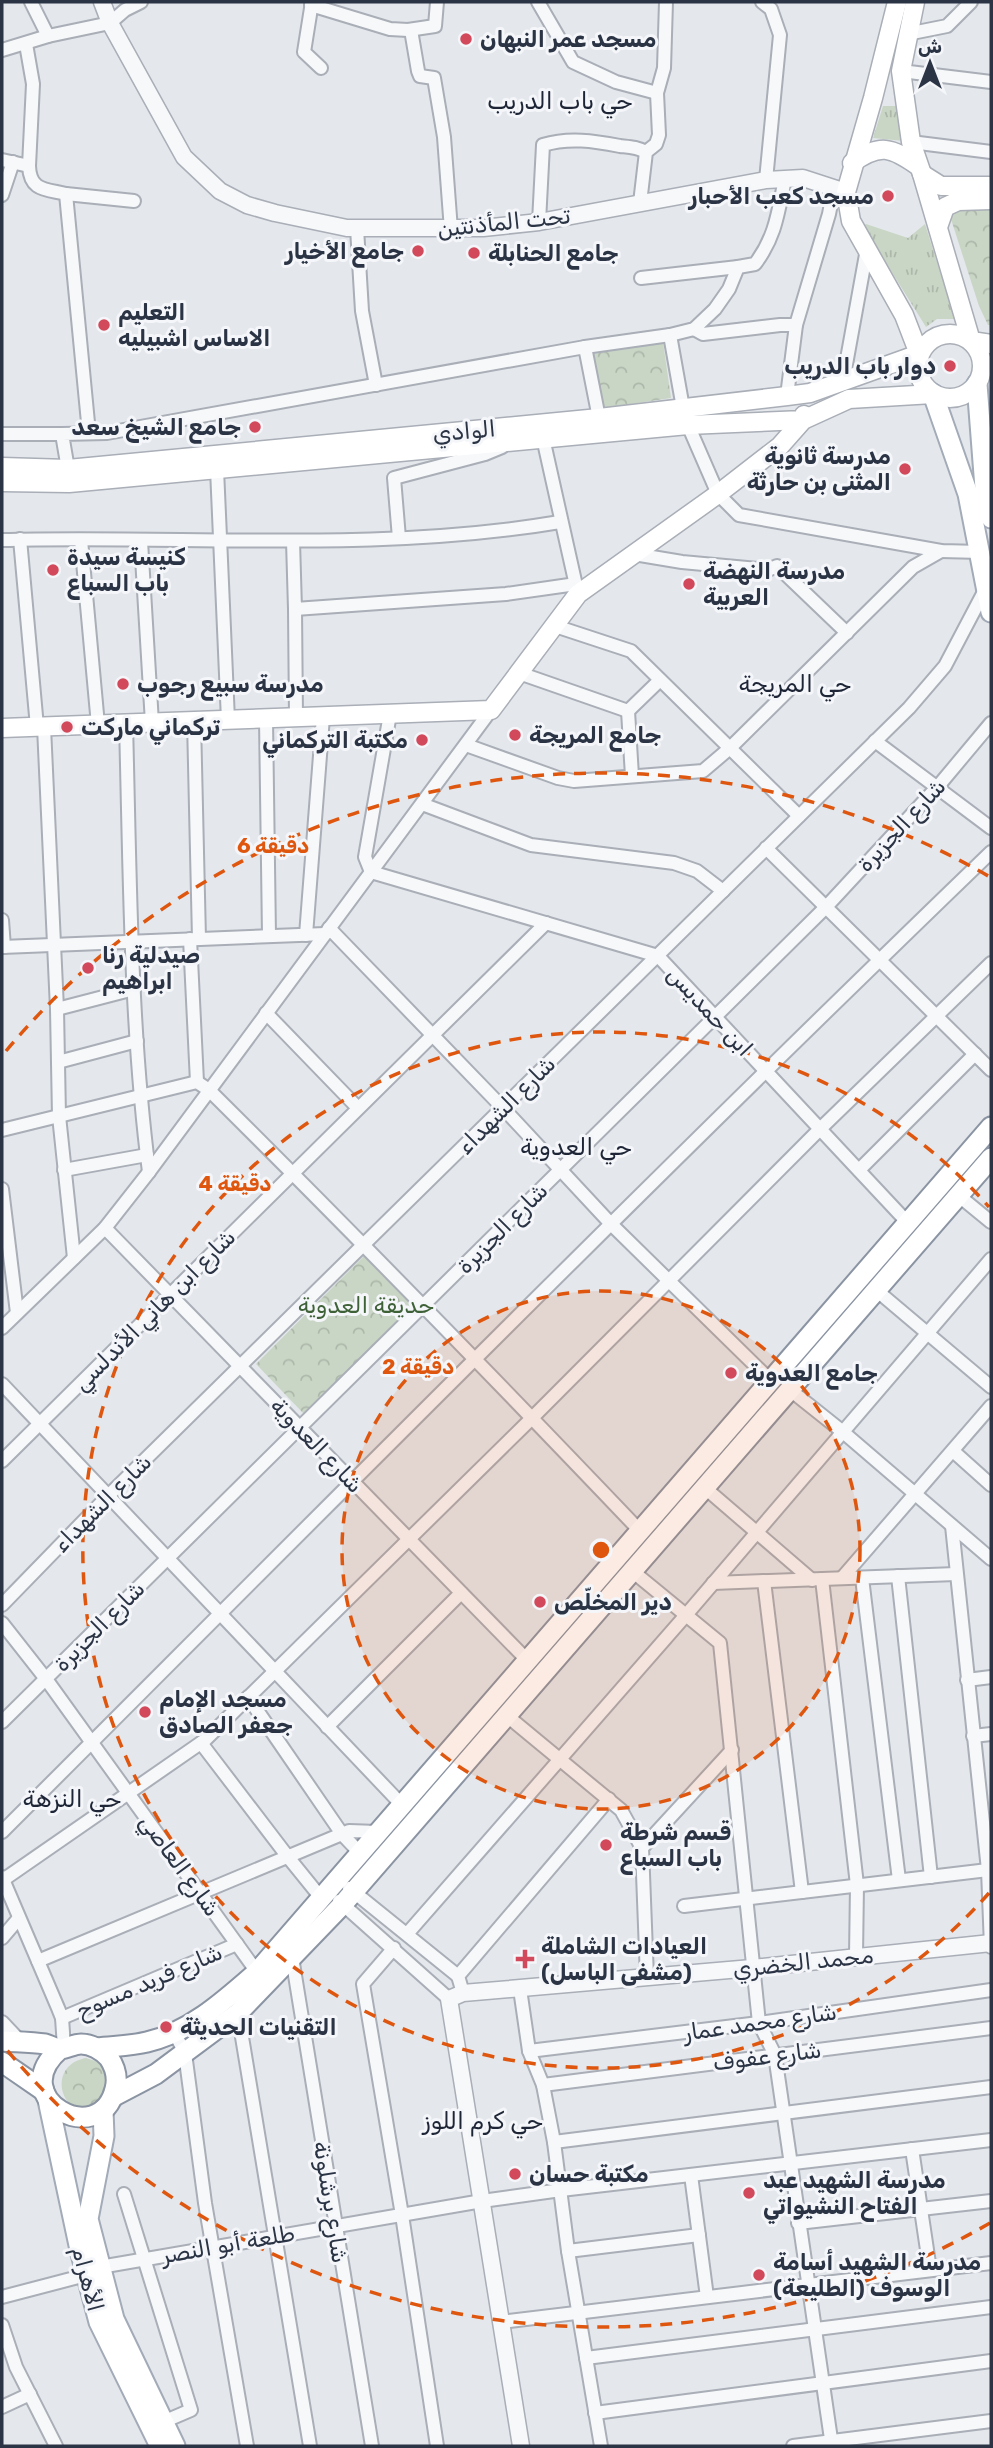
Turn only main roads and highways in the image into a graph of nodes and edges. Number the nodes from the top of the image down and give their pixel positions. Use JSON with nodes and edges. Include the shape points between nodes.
{"nodes":[{"id":1,"x":897,"y":2,"type":"edge"},
{"id":2,"x":915,"y":2,"type":"edge"},
{"id":3,"x":852,"y":163,"type":"junction"},
{"id":4,"x":920,"y":170,"type":"junction"},
{"id":5,"x":991,"y":186,"type":"edge"},
{"id":6,"x":991,"y":200,"type":"edge"},
{"id":7,"x":938,"y":227,"type":"junction"},
{"id":8,"x":971,"y":341,"type":"junction"},
{"id":9,"x":991,"y":344,"type":"edge"},
{"id":10,"x":919,"y":354,"type":"junction"},
{"id":11,"x":984,"y":383,"type":"edge"},
{"id":12,"x":810,"y":393,"type":"junction"},
{"id":13,"x":933,"y":394,"type":"junction"},
{"id":14,"x":685,"y":417,"type":"junction"},
{"id":15,"x":803,"y":420,"type":"junction"},
{"id":16,"x":2,"y":467,"type":"edge"},
{"id":17,"x":2,"y":482,"type":"edge"},
{"id":18,"x":991,"y":518,"type":"edge"},
{"id":19,"x":991,"y":612,"type":"edge"},
{"id":20,"x":2,"y":728,"type":"edge"},
{"id":21,"x":991,"y":1127,"type":"edge"},
{"id":22,"x":991,"y":1158,"type":"edge"},
{"id":23,"x":780,"y":1385,"type":"junction"},
{"id":24,"x":337,"y":1893,"type":"junction"},
{"id":25,"x":12,"y":2042,"type":"edge"},
{"id":26,"x":62,"y":2048,"type":"junction"},
{"id":27,"x":97,"y":2048,"type":"junction"},
{"id":28,"x":2,"y":2062,"type":"edge"},
{"id":29,"x":46,"y":2096,"type":"junction"},
{"id":30,"x":108,"y":2103,"type":"junction"},
{"id":31,"x":65,"y":2182,"type":"junction"},
{"id":32,"x":94,"y":2182,"type":"junction"},
{"id":33,"x":93,"y":2271,"type":"junction"},
{"id":34,"x":160,"y":2446,"type":"edge"},
{"id":35,"x":175,"y":2446,"type":"edge"}],
"edges":[{"from":1,"to":3,"type":"main road"},
{"from":2,"to":4,"type":"main road","via":[[901,71],[911,142]]},
{"from":3,"to":4,"type":"main road","via":[[882,148],[899,153]]},
{"from":3,"to":10,"type":"main road","via":[[840,190],[851,221],[904,315]]},
{"from":4,"to":5,"type":"main road","via":[[941,186]]},
{"from":4,"to":7,"type":"main road"},
{"from":6,"to":7,"type":"main road","via":[[958,201],[944,207]]},
{"from":7,"to":8,"type":"main road"},
{"from":8,"to":9,"type":"main road"},
{"from":8,"to":10,"type":"main road","via":[[942,335]]},
{"from":8,"to":11,"type":"main road","via":[[983,366]]},
{"from":10,"to":12,"type":"main road","name":"الوادي"},
{"from":10,"to":13,"type":"main road","via":[[919,376]]},
{"from":11,"to":13,"type":"main road","via":[[962,397]]},
{"from":11,"to":18,"type":"main road","via":[[985,488]]},
{"from":12,"to":14,"type":"main road","name":"الوادي"},
{"from":12,"to":15,"type":"main road"},
{"from":13,"to":15,"type":"main road","via":[[849,399]]},
{"from":13,"to":19,"type":"main road","via":[[968,494]]},
{"from":14,"to":15,"type":"main road","name":"الوادي"},
{"from":14,"to":16,"type":"main road","name":"الوادي","via":[[599,418],[68,469]]},
{"from":14,"to":17,"type":"main road","name":"الوادي","via":[[543,438],[69,483]]},
{"from":15,"to":20,"type":"main road","via":[[780,446],[718,494],[577,589],[555,626],[491,710]]},
{"from":21,"to":23,"type":"main road"},
{"from":22,"to":23,"type":"main road","via":[[875,1289]]},
{"from":23,"to":24,"type":"main road","via":[[704,1487],[506,1716]]},
{"from":23,"to":24,"type":"main road","via":[[641,1532],[401,1805],[360,1853]]},
{"from":24,"to":27,"type":"main road","via":[[218,2007],[146,2042]]},
{"from":24,"to":30,"type":"main road","via":[[292,1957],[238,2012],[156,2074]]},
{"from":25,"to":26,"type":"main road"},
{"from":26,"to":27,"type":"main road","via":[[86,2044]]},
{"from":26,"to":29,"type":"main road","via":[[45,2068]]},
{"from":27,"to":30,"type":"main road","via":[[115,2069],[117,2082]]},
{"from":28,"to":29,"type":"main road"},
{"from":29,"to":30,"type":"main road","via":[[59,2112],[73,2118],[89,2117]]},
{"from":29,"to":31,"type":"main road","name":"الأهرام"},
{"from":30,"to":32,"type":"main road","name":"الأهرام"},
{"from":31,"to":32,"type":"main road","via":[[79,2172]]},
{"from":31,"to":33,"type":"main road","name":"الأهرام"},
{"from":32,"to":33,"type":"main road","name":"الأهرام","via":[[88,2219]]},
{"from":33,"to":34,"type":"main road","name":"الأهرام","via":[[99,2322]]},
{"from":33,"to":35,"type":"main road","name":"الأهرام"}]}
